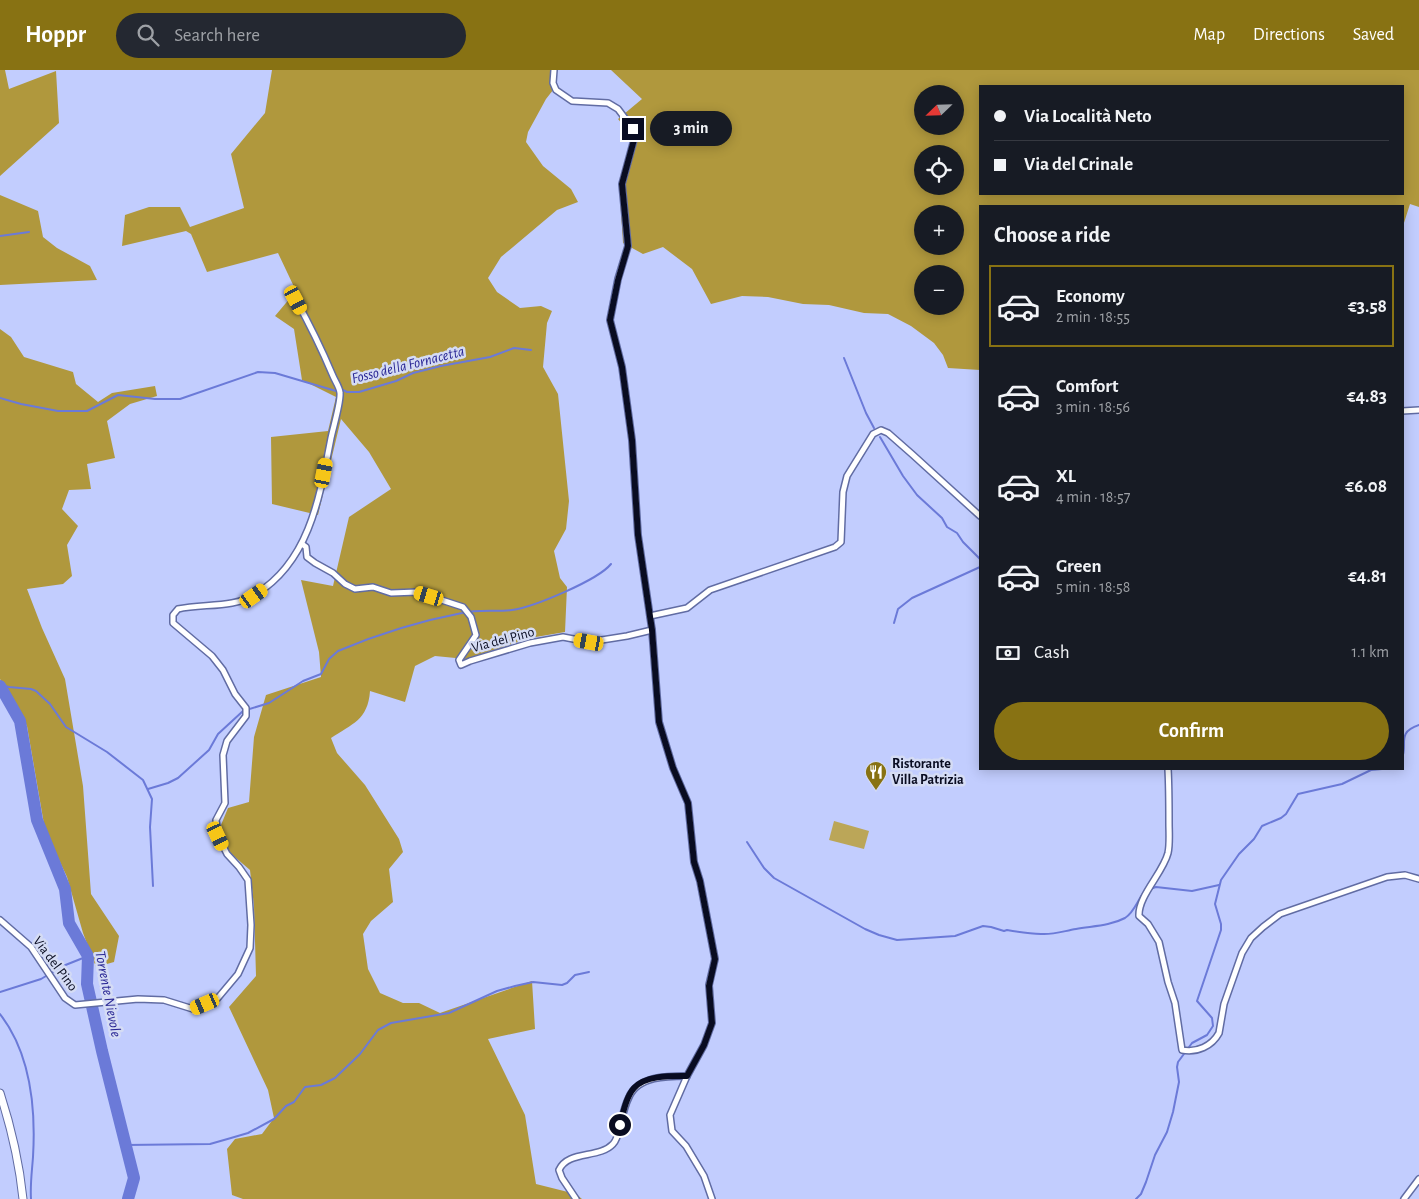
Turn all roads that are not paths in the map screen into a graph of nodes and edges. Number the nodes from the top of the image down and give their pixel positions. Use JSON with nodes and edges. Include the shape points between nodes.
{"nodes":[{"id":1,"x":554,"y":70,"type":"edge"},
{"id":2,"x":296,"y":300,"type":"dead end"},
{"id":3,"x":1419,"y":410,"type":"edge"},
{"id":4,"x":1404,"y":411,"type":"edge"},
{"id":5,"x":979,"y":515,"type":"edge"},
{"id":6,"x":302,"y":544,"type":"junction"},
{"id":7,"x":650,"y":616,"type":"junction"},
{"id":8,"x":652,"y":630,"type":"junction"},
{"id":9,"x":1168,"y":770,"type":"edge"},
{"id":10,"x":1419,"y":879,"type":"edge"},
{"id":11,"x":0,"y":920,"type":"edge"},
{"id":12,"x":687,"y":1076,"type":"junction"},
{"id":13,"x":0,"y":1093,"type":"edge"},
{"id":14,"x":1419,"y":1180,"type":"edge"},
{"id":15,"x":23,"y":1199,"type":"edge"},
{"id":16,"x":576,"y":1199,"type":"edge"},
{"id":17,"x":712,"y":1199,"type":"edge"},
{"id":18,"x":1404,"y":1199,"type":"edge"}],
"edges":[{"from":1,"to":7,"type":"street","via":[[556,90],[572,101],[608,103],[618,109],[635,136],[622,184],[628,246],[610,320],[624,376],[638,535]]},
{"from":2,"to":6,"type":"street","name":"Via del Pino","via":[[340,393],[311,525]]},
{"from":3,"to":4,"type":"street"},
{"from":5,"to":7,"type":"street","via":[[901,444],[881,430],[873,434],[847,476],[843,492],[841,542],[836,547],[710,590],[687,608]]},
{"from":6,"to":8,"type":"street","name":"Via del Pino","via":[[306,546],[307,557],[355,589],[373,587],[391,593],[417,592],[463,608],[471,617],[476,635],[459,660],[461,665],[530,643],[563,637],[589,642]]},
{"from":6,"to":11,"type":"street","name":"Via del Pino","via":[[272,583],[254,596],[223,605],[178,609],[173,615],[173,623],[212,656],[223,670],[246,708],[246,716],[227,741],[222,755],[225,803],[216,820],[218,836],[226,854],[248,880],[250,948],[238,974],[217,999],[193,1009],[164,1000],[138,999],[75,1005],[65,998],[31,947]]},
{"from":7,"to":8,"type":"street"},
{"from":8,"to":12,"type":"street","via":[[659,722],[688,803],[694,862],[715,959],[709,986],[712,1023]]},
{"from":9,"to":10,"type":"street","via":[[1168,853],[1139,916],[1159,942],[1175,1003],[1182,1050],[1207,1046],[1220,1032],[1224,1004],[1242,953],[1251,938],[1280,914],[1387,877],[1406,875]]},
{"from":12,"to":16,"type":"street","via":[[666,1076],[641,1083],[629,1096],[613,1144],[562,1163],[559,1170],[562,1178]]},
{"from":12,"to":17,"type":"street","via":[[670,1115],[672,1131],[686,1146],[704,1176]]},
{"from":13,"to":15,"type":"street","via":[[15,1144]]},
{"from":14,"to":18,"type":"street"}]}
